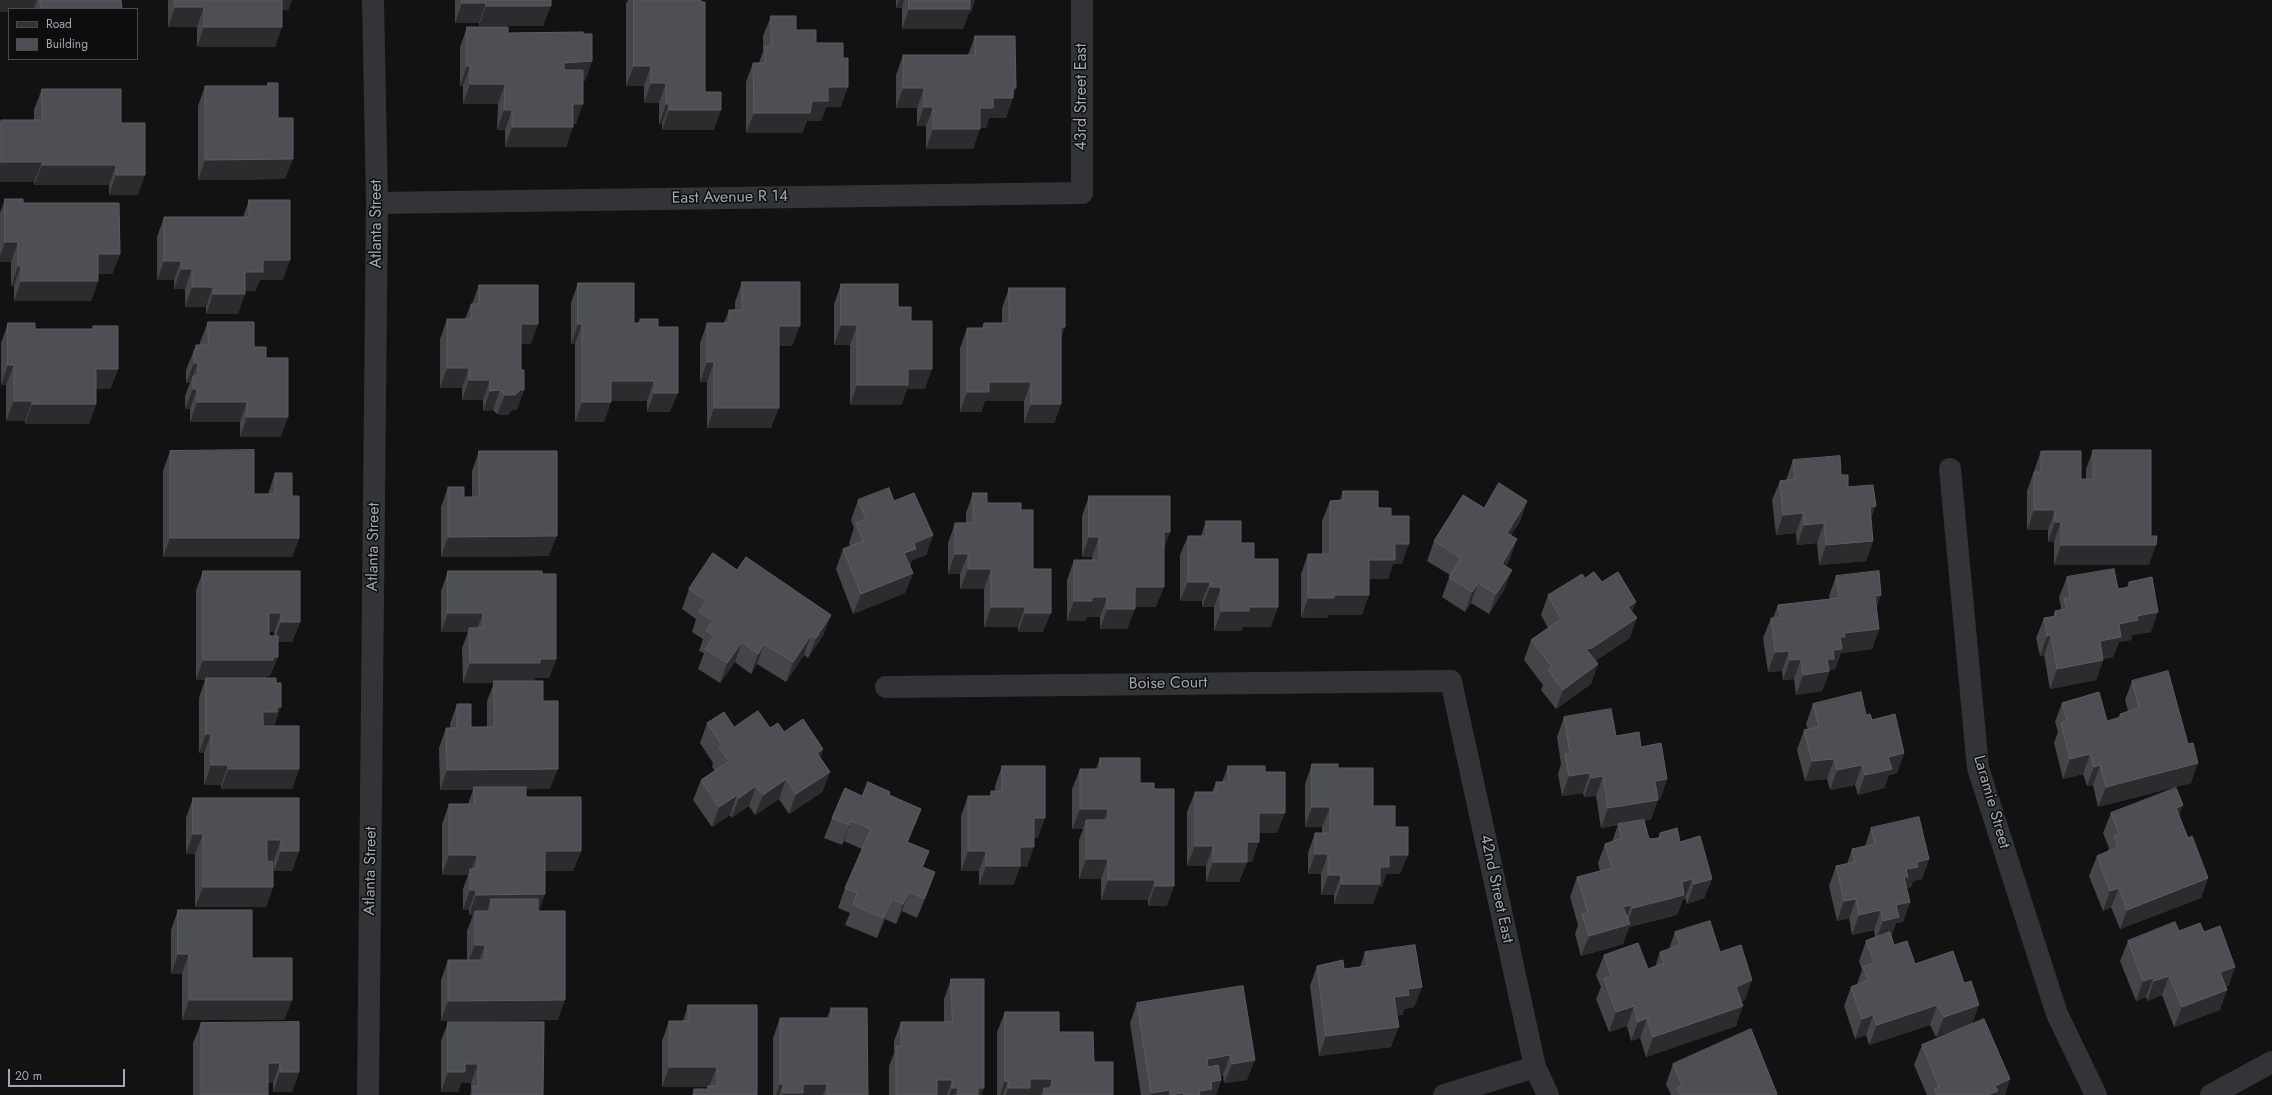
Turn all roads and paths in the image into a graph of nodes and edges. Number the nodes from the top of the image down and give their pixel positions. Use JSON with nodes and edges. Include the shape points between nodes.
{"nodes":[{"id":1,"x":373,"y":0,"type":"edge"},
{"id":2,"x":1082,"y":0,"type":"edge"},
{"id":3,"x":1082,"y":193,"type":"joint"},
{"id":4,"x":378,"y":204,"type":"junction"},
{"id":5,"x":1950,"y":469,"type":"dead end"},
{"id":6,"x":1451,"y":681,"type":"joint"},
{"id":7,"x":886,"y":687,"type":"dead end"},
{"id":8,"x":2272,"y":1062,"type":"edge"},
{"id":9,"x":1535,"y":1067,"type":"junction"},
{"id":10,"x":368,"y":1095,"type":"edge"},
{"id":11,"x":1444,"y":1095,"type":"edge"},
{"id":12,"x":1548,"y":1095,"type":"edge"},
{"id":13,"x":2096,"y":1095,"type":"edge"},
{"id":14,"x":2211,"y":1095,"type":"edge"}],
"edges":[{"from":1,"to":4,"type":"street","name":"Atlanta Street"},
{"from":2,"to":3,"type":"street","name":"43rd Street East"},
{"from":3,"to":4,"type":"street","name":"East Avenue R 14"},
{"from":4,"to":10,"type":"street","name":"Atlanta Street"},
{"from":5,"to":13,"type":"street","name":"Laramie Street","via":[[1978,768],[2057,1014]]},
{"from":6,"to":7,"type":"street","name":"Boise Court"},
{"from":6,"to":9,"type":"street","name":"42nd Street East"},
{"from":8,"to":14,"type":"street"},
{"from":9,"to":11,"type":"street"},
{"from":9,"to":12,"type":"street","name":"42nd Street East"}]}
